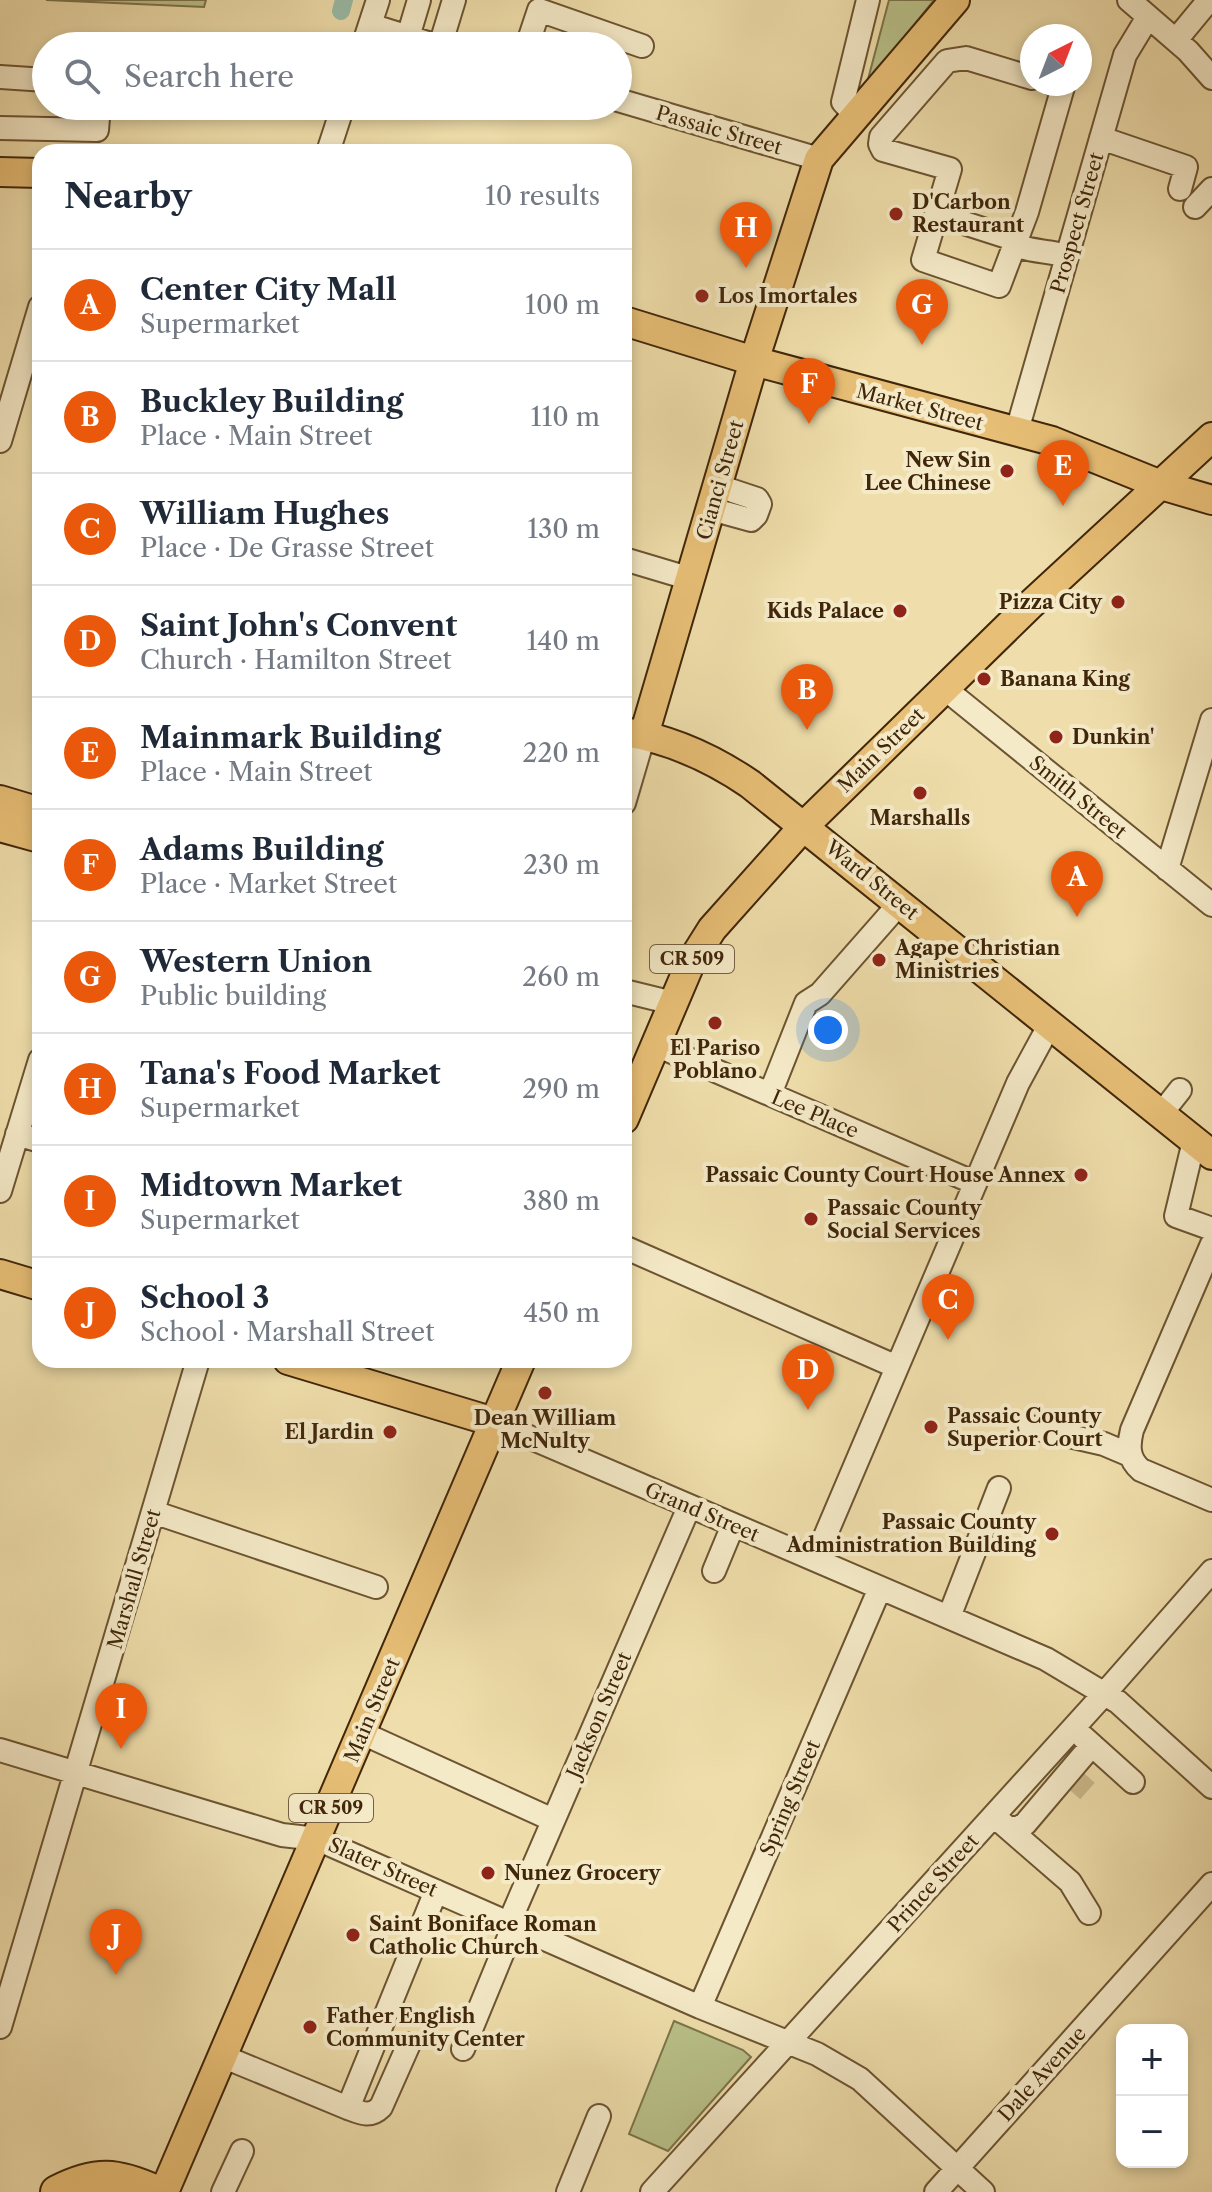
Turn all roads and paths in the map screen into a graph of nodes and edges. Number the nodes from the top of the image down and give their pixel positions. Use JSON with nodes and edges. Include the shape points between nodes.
{"nodes":[{"id":1,"x":378,"y":0,"type":"edge"},
{"id":2,"x":419,"y":0,"type":"edge"},
{"id":3,"x":454,"y":0,"type":"edge"},
{"id":4,"x":868,"y":0,"type":"edge"},
{"id":5,"x":955,"y":0,"type":"edge"},
{"id":6,"x":1129,"y":0,"type":"edge"},
{"id":7,"x":1209,"y":0,"type":"edge"},
{"id":8,"x":1148,"y":17,"type":"junction"},
{"id":9,"x":367,"y":32,"type":"edge"},
{"id":10,"x":409,"y":32,"type":"edge"},
{"id":11,"x":443,"y":32,"type":"edge"},
{"id":12,"x":532,"y":32,"type":"edge"},
{"id":13,"x":602,"y":32,"type":"edge"},
{"id":14,"x":1176,"y":40,"type":"junction"},
{"id":15,"x":632,"y":43,"type":"edge"},
{"id":16,"x":642,"y":46,"type":"dead end"},
{"id":17,"x":1020,"y":74,"type":"edge"},
{"id":18,"x":0,"y":77,"type":"edge"},
{"id":19,"x":1212,"y":78,"type":"edge"},
{"id":20,"x":32,"y":79,"type":"edge"},
{"id":21,"x":1060,"y":96,"type":"edge"},
{"id":22,"x":632,"y":104,"type":"edge"},
{"id":23,"x":856,"y":116,"type":"junction"},
{"id":24,"x":98,"y":120,"type":"edge"},
{"id":25,"x":338,"y":120,"type":"edge"},
{"id":26,"x":0,"y":128,"type":"edge"},
{"id":27,"x":1101,"y":138,"type":"junction"},
{"id":28,"x":331,"y":144,"type":"edge"},
{"id":29,"x":819,"y":159,"type":"junction"},
{"id":30,"x":0,"y":172,"type":"edge"},
{"id":31,"x":32,"y":173,"type":"edge"},
{"id":32,"x":1180,"y":189,"type":"dead end"},
{"id":33,"x":1212,"y":189,"type":"edge"},
{"id":34,"x":1195,"y":207,"type":"dead end"},
{"id":35,"x":936,"y":214,"type":"junction"},
{"id":36,"x":1017,"y":240,"type":"junction"},
{"id":37,"x":1067,"y":256,"type":"junction"},
{"id":38,"x":632,"y":323,"type":"edge"},
{"id":39,"x":32,"y":334,"type":"edge"},
{"id":40,"x":754,"y":361,"type":"junction"},
{"id":41,"x":1016,"y":434,"type":"junction"},
{"id":42,"x":1212,"y":437,"type":"edge"},
{"id":43,"x":0,"y":441,"type":"edge"},
{"id":44,"x":1161,"y":485,"type":"junction"},
{"id":45,"x":1212,"y":500,"type":"edge"},
{"id":46,"x":632,"y":561,"type":"edge"},
{"id":47,"x":691,"y":579,"type":"junction"},
{"id":48,"x":944,"y":688,"type":"junction"},
{"id":49,"x":1212,"y":720,"type":"edge"},
{"id":50,"x":634,"y":733,"type":"edge"},
{"id":51,"x":0,"y":800,"type":"edge"},
{"id":52,"x":32,"y":810,"type":"edge"},
{"id":53,"x":0,"y":825,"type":"edge"},
{"id":54,"x":804,"y":826,"type":"junction"},
{"id":55,"x":32,"y":834,"type":"edge"},
{"id":56,"x":0,"y":843,"type":"edge"},
{"id":57,"x":32,"y":845,"type":"edge"},
{"id":58,"x":1167,"y":869,"type":"junction"},
{"id":59,"x":900,"y":903,"type":"junction"},
{"id":60,"x":1212,"y":905,"type":"edge"},
{"id":61,"x":632,"y":993,"type":"edge"},
{"id":62,"x":673,"y":1003,"type":"junction"},
{"id":63,"x":1050,"y":1024,"type":"junction"},
{"id":64,"x":656,"y":1045,"type":"junction"},
{"id":65,"x":32,"y":1086,"type":"edge"},
{"id":66,"x":1180,"y":1090,"type":"dead end"},
{"id":67,"x":770,"y":1094,"type":"junction"},
{"id":68,"x":632,"y":1100,"type":"edge"},
{"id":69,"x":1161,"y":1114,"type":"junction"},
{"id":70,"x":17,"y":1134,"type":"junction"},
{"id":71,"x":32,"y":1139,"type":"edge"},
{"id":72,"x":1203,"y":1148,"type":"edge"},
{"id":73,"x":975,"y":1183,"type":"junction"},
{"id":74,"x":0,"y":1191,"type":"edge"},
{"id":75,"x":1212,"y":1229,"type":"edge"},
{"id":76,"x":1212,"y":1244,"type":"edge"},
{"id":77,"x":632,"y":1251,"type":"edge"},
{"id":78,"x":0,"y":1274,"type":"edge"},
{"id":79,"x":32,"y":1284,"type":"edge"},
{"id":80,"x":897,"y":1367,"type":"junction"},
{"id":81,"x":196,"y":1368,"type":"edge"},
{"id":82,"x":315,"y":1368,"type":"edge"},
{"id":83,"x":518,"y":1368,"type":"edge"},
{"id":84,"x":494,"y":1422,"type":"junction"},
{"id":85,"x":1030,"y":1427,"type":"dead end"},
{"id":86,"x":1130,"y":1455,"type":"junction"},
{"id":87,"x":999,"y":1488,"type":"dead end"},
{"id":88,"x":1212,"y":1500,"type":"edge"},
{"id":89,"x":689,"y":1507,"type":"junction"},
{"id":90,"x":153,"y":1512,"type":"junction"},
{"id":91,"x":733,"y":1525,"type":"junction"},
{"id":92,"x":815,"y":1560,"type":"junction"},
{"id":93,"x":714,"y":1571,"type":"dead end"},
{"id":94,"x":1211,"y":1573,"type":"edge"},
{"id":95,"x":376,"y":1587,"type":"dead end"},
{"id":96,"x":880,"y":1588,"type":"junction"},
{"id":97,"x":949,"y":1617,"type":"junction"},
{"id":98,"x":1105,"y":1693,"type":"junction"},
{"id":99,"x":1073,"y":1729,"type":"junction"},
{"id":100,"x":362,"y":1733,"type":"junction"},
{"id":101,"x":0,"y":1750,"type":"edge"},
{"id":102,"x":1098,"y":1751,"type":"junction"},
{"id":103,"x":77,"y":1773,"type":"junction"},
{"id":104,"x":1088,"y":1774,"type":"tunnel mouth"},
{"id":105,"x":1133,"y":1782,"type":"dead end"},
{"id":106,"x":1212,"y":1787,"type":"edge"},
{"id":107,"x":1072,"y":1792,"type":"tunnel mouth"},
{"id":108,"x":553,"y":1820,"type":"junction"},
{"id":109,"x":1001,"y":1822,"type":"junction"},
{"id":110,"x":317,"y":1839,"type":"junction"},
{"id":111,"x":1212,"y":1884,"type":"edge"},
{"id":112,"x":436,"y":1891,"type":"junction"},
{"id":113,"x":1089,"y":1913,"type":"dead end"},
{"id":114,"x":511,"y":1924,"type":"junction"},
{"id":115,"x":700,"y":2007,"type":"junction"},
{"id":116,"x":0,"y":2027,"type":"edge"},
{"id":117,"x":788,"y":2042,"type":"junction"},
{"id":118,"x":409,"y":2044,"type":"dead end"},
{"id":119,"x":463,"y":2049,"type":"dead end"},
{"id":120,"x":222,"y":2056,"type":"junction"},
{"id":121,"x":348,"y":2108,"type":"junction"},
{"id":122,"x":599,"y":2116,"type":"dead end"},
{"id":123,"x":242,"y":2151,"type":"dead end"},
{"id":124,"x":957,"y":2168,"type":"junction"},
{"id":125,"x":57,"y":2192,"type":"edge"},
{"id":126,"x":156,"y":2192,"type":"edge"},
{"id":127,"x":164,"y":2192,"type":"edge"},
{"id":128,"x":223,"y":2192,"type":"edge"},
{"id":129,"x":568,"y":2192,"type":"edge"},
{"id":130,"x":652,"y":2192,"type":"edge"},
{"id":131,"x":936,"y":2192,"type":"edge"},
{"id":132,"x":983,"y":2192,"type":"edge"}],
"edges":[{"from":1,"to":9,"type":"street"},
{"from":2,"to":10,"type":"street"},
{"from":3,"to":11,"type":"street"},
{"from":4,"to":23,"type":"street","via":[[843,102]]},
{"from":5,"to":23,"type":"main road"},
{"from":6,"to":8,"type":"street"},
{"from":7,"to":14,"type":"street"},
{"from":8,"to":14,"type":"street"},
{"from":8,"to":27,"type":"street","name":"Prospect Street","via":[[1125,55]]},
{"from":12,"to":13,"type":"street","via":[[539,10]]},
{"from":14,"to":19,"type":"street"},
{"from":15,"to":16,"type":"street"},
{"from":17,"to":35,"type":"street","via":[[966,58],[947,61],[881,137],[883,150],[950,169]]},
{"from":18,"to":20,"type":"street"},
{"from":21,"to":36,"type":"street"},
{"from":22,"to":29,"type":"street","name":"Passaic Street"},
{"from":23,"to":29,"type":"main road"},
{"from":24,"to":26,"type":"street","via":[[97,130]]},
{"from":25,"to":28,"type":"street"},
{"from":27,"to":32,"type":"street","via":[[1186,167]]},
{"from":27,"to":37,"type":"street","name":"Prospect Street"},
{"from":29,"to":40,"type":"main road","name":"Cianci Street"},
{"from":30,"to":31,"type":"main road"},
{"from":33,"to":34,"type":"street"},
{"from":35,"to":36,"type":"street"},
{"from":35,"to":36,"type":"street","via":[[923,260],[999,286]]},
{"from":36,"to":37,"type":"street","via":[[1021,247]]},
{"from":37,"to":41,"type":"street","name":"Prospect Street"},
{"from":38,"to":40,"type":"main road","name":"Market Street"},
{"from":39,"to":43,"type":"street"},
{"from":40,"to":41,"type":"main road","name":"Market Street"},
{"from":40,"to":47,"type":"main road","name":"Cianci Street"},
{"from":41,"to":44,"type":"main road","name":"Market Street","via":[[1052,441]]},
{"from":42,"to":44,"type":"main road","name":"Main Street","number":"CR 509"},
{"from":44,"to":45,"type":"main road","name":"Market Street"},
{"from":44,"to":48,"type":"main road","name":"Main Street","number":"CR 509"},
{"from":46,"to":47,"type":"street"},
{"from":47,"to":50,"type":"main road","name":"Cianci Street"},
{"from":48,"to":54,"type":"main road","name":"Main Street","number":"CR 509"},
{"from":48,"to":58,"type":"street","name":"Smith Street"},
{"from":49,"to":58,"type":"street"},
{"from":50,"to":54,"type":"main road","name":"Ward Street","via":[[720,764]]},
{"from":51,"to":52,"type":"main road"},
{"from":53,"to":55,"type":"highway"},
{"from":54,"to":59,"type":"main road","name":"Ward Street"},
{"from":54,"to":62,"type":"main road","name":"Main Street","number":"CR 509","via":[[712,929]]},
{"from":56,"to":57,"type":"highway"},
{"from":58,"to":60,"type":"street","name":"Smith Street"},
{"from":59,"to":63,"type":"main road","name":"Ward Street"},
{"from":59,"to":67,"type":"street","via":[[820,994],[806,1003]]},
{"from":61,"to":62,"type":"street"},
{"from":62,"to":64,"type":"main road","name":"Main Street","number":"CR 509"},
{"from":63,"to":69,"type":"main road","name":"Ward Street"},
{"from":63,"to":73,"type":"street"},
{"from":64,"to":67,"type":"street","name":"Lee Place"},
{"from":64,"to":68,"type":"main road","name":"Main Street","number":"CR 509"},
{"from":65,"to":70,"type":"street"},
{"from":66,"to":69,"type":"street"},
{"from":67,"to":73,"type":"street","name":"Lee Place"},
{"from":69,"to":72,"type":"main road","name":"Ward Street"},
{"from":70,"to":71,"type":"street"},
{"from":70,"to":74,"type":"street"},
{"from":72,"to":75,"type":"street","via":[[1176,1216]]},
{"from":73,"to":80,"type":"street"},
{"from":76,"to":86,"type":"street","via":[[1132,1430]]},
{"from":77,"to":80,"type":"street"},
{"from":78,"to":79,"type":"main road"},
{"from":80,"to":92,"type":"street"},
{"from":81,"to":90,"type":"street","name":"Marshall Street"},
{"from":82,"to":84,"type":"main road","name":"Grand Street"},
{"from":83,"to":84,"type":"main road","name":"Main Street","number":"CR 509"},
{"from":84,"to":89,"type":"street","name":"Grand Street"},
{"from":84,"to":100,"type":"main road","name":"Main Street","number":"CR 509"},
{"from":85,"to":86,"type":"street"},
{"from":86,"to":88,"type":"street","via":[[1141,1470]]},
{"from":87,"to":97,"type":"street"},
{"from":89,"to":91,"type":"street","name":"Grand Street"},
{"from":89,"to":108,"type":"street","name":"Jackson Street"},
{"from":90,"to":95,"type":"street"},
{"from":90,"to":103,"type":"street","name":"Marshall Street"},
{"from":91,"to":92,"type":"street","name":"Grand Street"},
{"from":91,"to":93,"type":"street"},
{"from":92,"to":96,"type":"street","name":"Grand Street"},
{"from":94,"to":98,"type":"street","name":"Prince Street"},
{"from":96,"to":97,"type":"street","name":"Grand Street"},
{"from":96,"to":115,"type":"street","name":"Spring Street"},
{"from":97,"to":98,"type":"street","name":"Grand Street","via":[[1046,1659]]},
{"from":98,"to":99,"type":"street","name":"Prince Street"},
{"from":98,"to":106,"type":"street","name":"Grand Street"},
{"from":99,"to":102,"type":"street"},
{"from":99,"to":109,"type":"street","name":"Prince Street"},
{"from":100,"to":108,"type":"street"},
{"from":100,"to":110,"type":"main road","name":"Main Street","number":"CR 509"},
{"from":101,"to":103,"type":"street","name":"Slater Street"},
{"from":102,"to":104,"type":"street"},
{"from":102,"to":105,"type":"street"},
{"from":102,"to":109,"type":"street","via":[[1025,1824],[1018,1828]]},
{"from":103,"to":110,"type":"street","name":"Slater Street","via":[[282,1835]]},
{"from":103,"to":116,"type":"street","name":"Marshall Street"},
{"from":107,"to":109,"type":"street","via":[[1037,1833],[1026,1837]]},
{"from":108,"to":114,"type":"street","name":"Jackson Street"},
{"from":109,"to":113,"type":"street","via":[[1070,1882]]},
{"from":109,"to":117,"type":"street","name":"Prince Street"},
{"from":110,"to":112,"type":"street","name":"Slater Street"},
{"from":110,"to":120,"type":"main road","name":"Main Street","number":"CR 509"},
{"from":111,"to":124,"type":"street","name":"Dale Avenue"},
{"from":112,"to":114,"type":"street","name":"Slater Street"},
{"from":112,"to":121,"type":"street"},
{"from":114,"to":115,"type":"street","name":"Slater Street"},
{"from":114,"to":119,"type":"street","name":"Jackson Street"},
{"from":115,"to":117,"type":"street","name":"Slater Street"},
{"from":117,"to":124,"type":"street","name":"Slater Street","via":[[860,2079]]},
{"from":117,"to":130,"type":"street","name":"Prince Street"},
{"from":118,"to":121,"type":"street","via":[[381,2107],[374,2114]]},
{"from":120,"to":121,"type":"street"},
{"from":120,"to":127,"type":"main road","name":"Main Street","number":"CR 509"},
{"from":122,"to":129,"type":"street"},
{"from":123,"to":128,"type":"street"},
{"from":124,"to":131,"type":"street","name":"Dale Avenue"},
{"from":124,"to":132,"type":"street","name":"Slater Street"},
{"from":125,"to":126,"type":"highway","via":[[89,2178],[114,2177]]}]}
